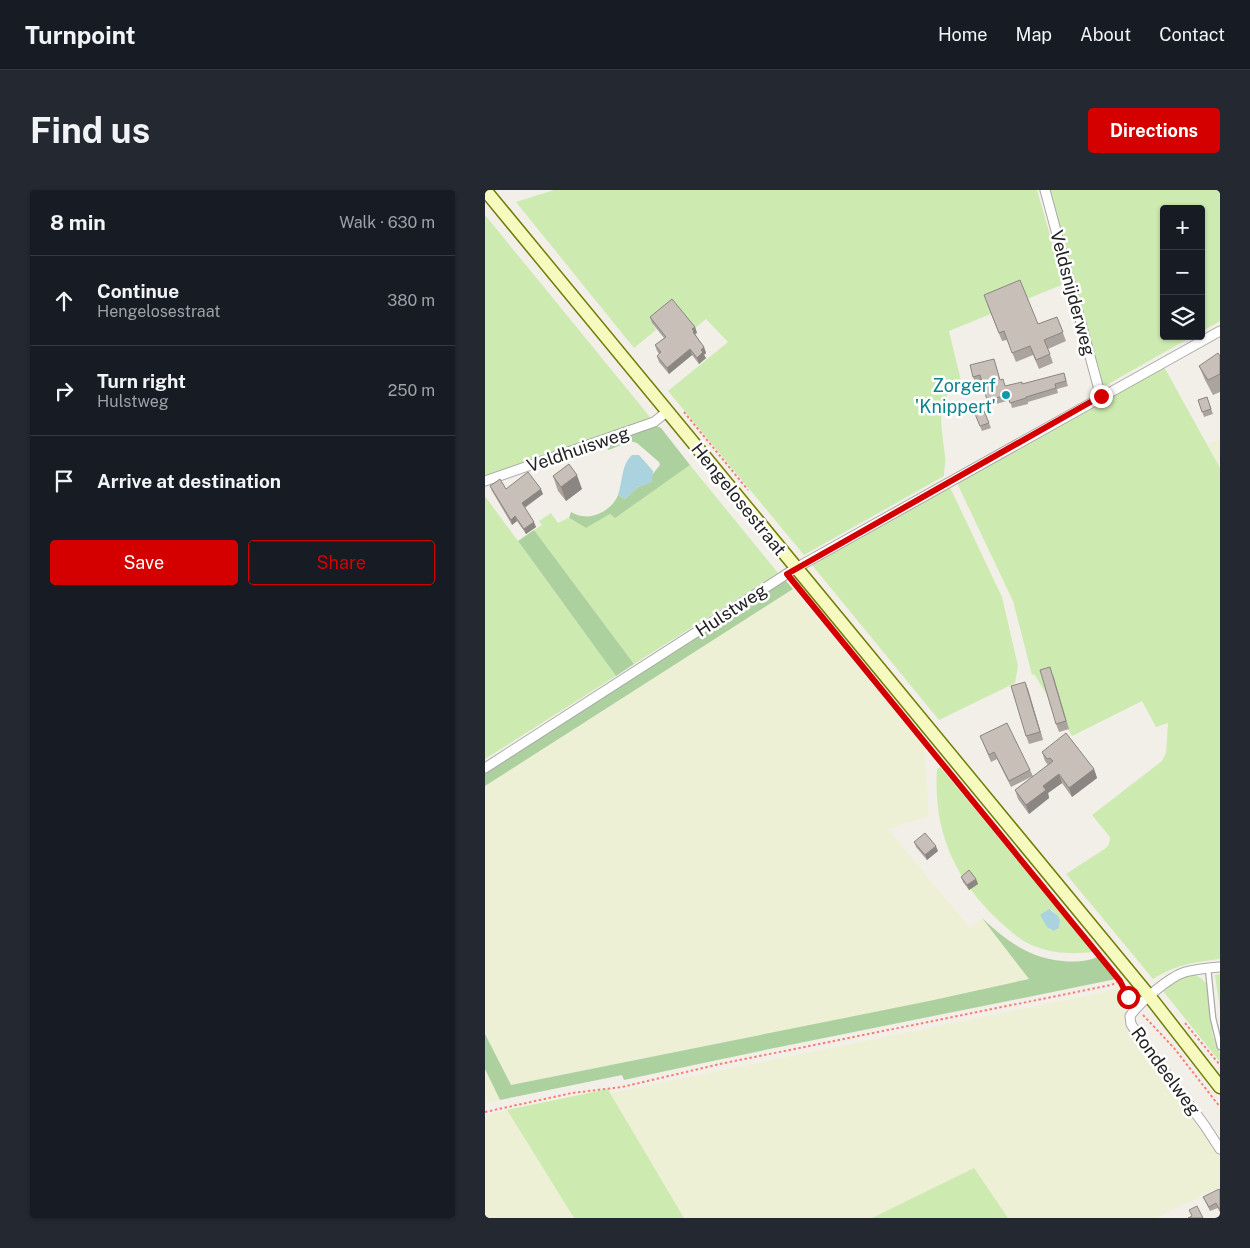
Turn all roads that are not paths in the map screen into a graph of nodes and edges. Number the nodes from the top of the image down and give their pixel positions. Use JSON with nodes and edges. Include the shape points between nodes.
{"nodes":[{"id":1,"x":485,"y":190,"type":"edge"},
{"id":2,"x":1045,"y":190,"type":"edge"},
{"id":3,"x":1220,"y":331,"type":"edge"},
{"id":4,"x":1101,"y":396,"type":"junction"},
{"id":5,"x":668,"y":411,"type":"junction"},
{"id":6,"x":485,"y":481,"type":"edge"},
{"id":7,"x":796,"y":568,"type":"junction"},
{"id":8,"x":485,"y":768,"type":"edge"},
{"id":9,"x":1220,"y":967,"type":"edge"},
{"id":10,"x":1208,"y":968,"type":"junction"},
{"id":11,"x":1149,"y":997,"type":"junction"},
{"id":12,"x":1220,"y":1047,"type":"edge"},
{"id":13,"x":1220,"y":1087,"type":"edge"},
{"id":14,"x":1220,"y":1149,"type":"edge"}],
"edges":[{"from":1,"to":5,"type":"main road","name":"Hengelosestraat"},
{"from":2,"to":4,"type":"street","name":"Veldsnijderweg"},
{"from":3,"to":4,"type":"street","name":"Hulstweg"},
{"from":4,"to":7,"type":"street","name":"Hulstweg"},
{"from":5,"to":6,"type":"street","name":"Veldhuisweg","via":[[654,422]]},
{"from":5,"to":7,"type":"main road","name":"Hengelosestraat"},
{"from":7,"to":8,"type":"street","name":"Hulstweg"},
{"from":7,"to":11,"type":"main road","name":"Hengelosestraat"},
{"from":9,"to":10,"type":"street","name":"Rondeelweg"},
{"from":10,"to":11,"type":"street","name":"Rondeelweg","via":[[1184,972]]},
{"from":10,"to":12,"type":"lane","via":[[1213,1018]]},
{"from":11,"to":13,"type":"main road","name":"Hengelosestraat"},
{"from":11,"to":14,"type":"street","name":"Rondeelweg","via":[[1130,1016],[1131,1024]]}]}
